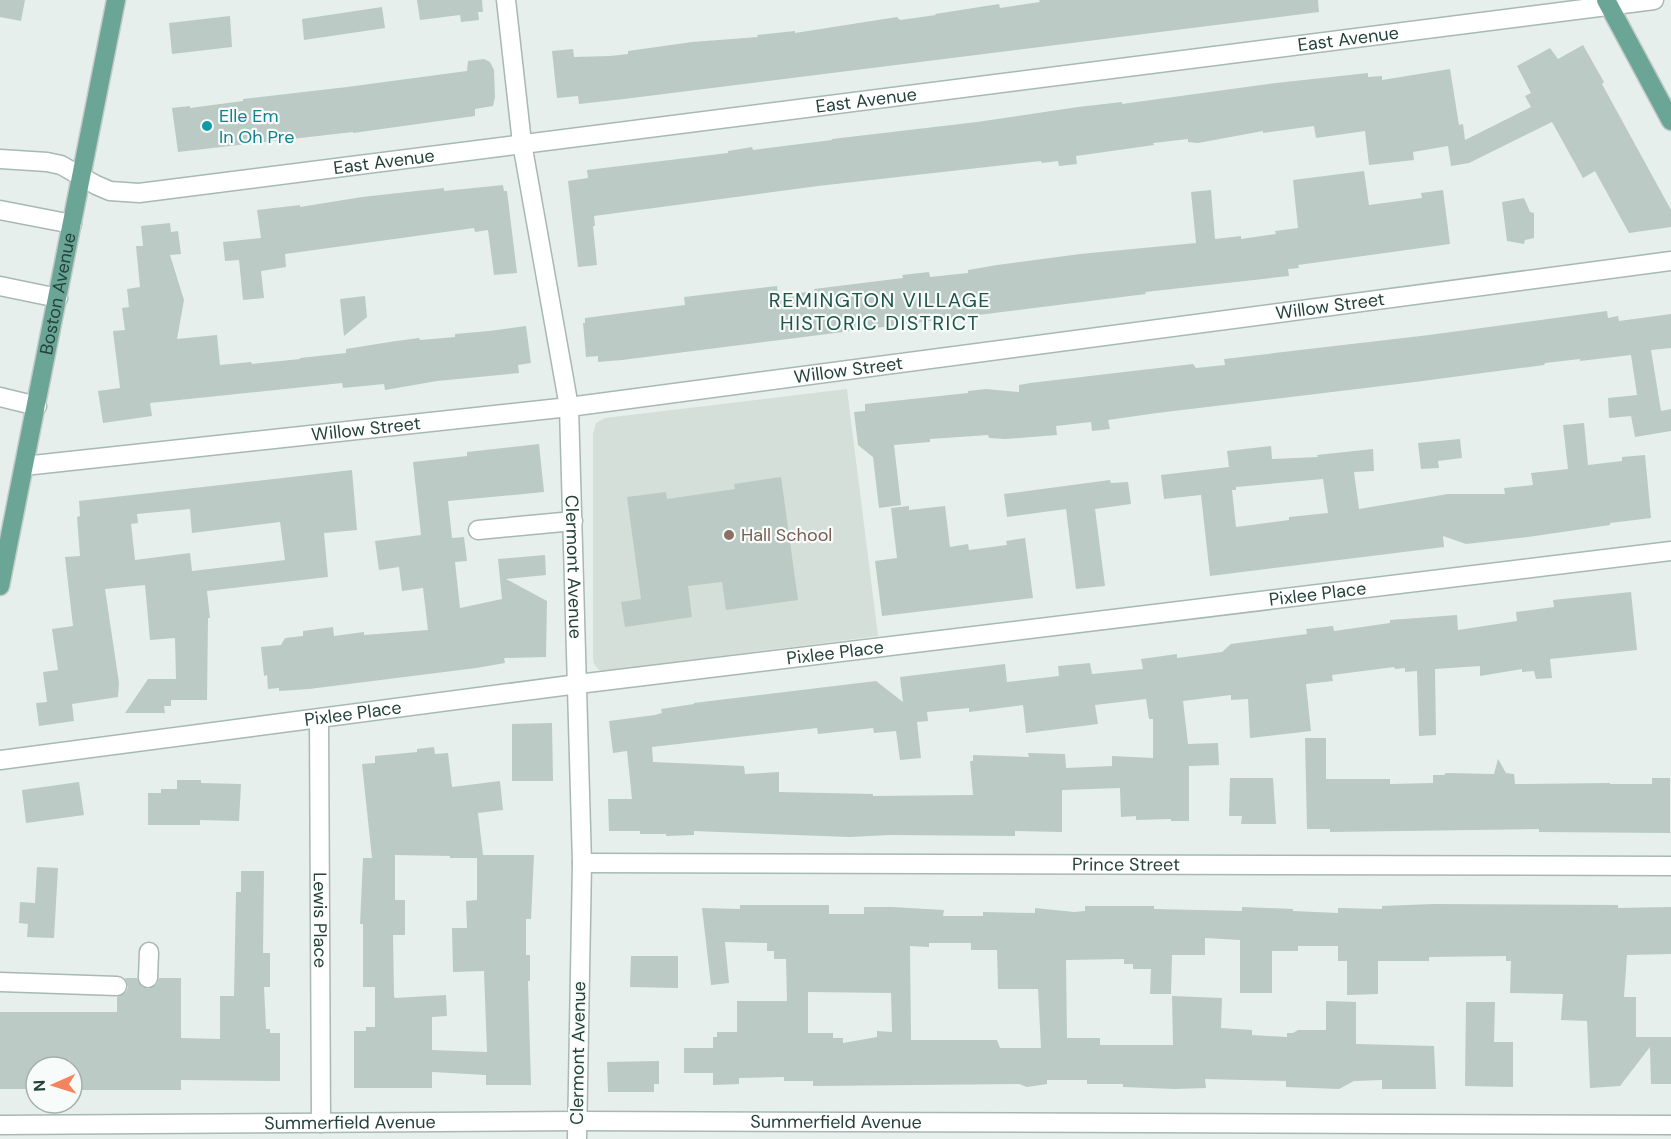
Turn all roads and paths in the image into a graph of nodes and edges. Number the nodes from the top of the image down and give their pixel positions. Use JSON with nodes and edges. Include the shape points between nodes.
{"nodes":[{"id":1,"x":116,"y":0,"type":"edge"},
{"id":2,"x":506,"y":0,"type":"edge"},
{"id":3,"x":1654,"y":0,"type":"edge"},
{"id":4,"x":1607,"y":3,"type":"edge"},
{"id":5,"x":1671,"y":121,"type":"edge"},
{"id":6,"x":522,"y":143,"type":"junction"},
{"id":7,"x":0,"y":163,"type":"edge"},
{"id":8,"x":81,"y":177,"type":"junction"},
{"id":9,"x":0,"y":210,"type":"edge"},
{"id":10,"x":72,"y":224,"type":"junction"},
{"id":11,"x":1671,"y":261,"type":"edge"},
{"id":12,"x":0,"y":286,"type":"edge"},
{"id":13,"x":58,"y":298,"type":"junction"},
{"id":14,"x":0,"y":397,"type":"edge"},
{"id":15,"x":37,"y":406,"type":"junction"},
{"id":16,"x":569,"y":407,"type":"junction"},
{"id":17,"x":24,"y":466,"type":"junction"},
{"id":18,"x":573,"y":520,"type":"junction"},
{"id":19,"x":478,"y":530,"type":"dead end"},
{"id":20,"x":4,"y":544,"type":"edge"},
{"id":21,"x":1671,"y":551,"type":"edge"},
{"id":22,"x":0,"y":586,"type":"edge"},
{"id":23,"x":578,"y":684,"type":"junction"},
{"id":24,"x":319,"y":718,"type":"junction"},
{"id":25,"x":0,"y":760,"type":"edge"},
{"id":26,"x":582,"y":863,"type":"junction"},
{"id":27,"x":1671,"y":866,"type":"edge"},
{"id":28,"x":148,"y":952,"type":"dead end"},
{"id":29,"x":148,"y":978,"type":"dead end"},
{"id":30,"x":0,"y":982,"type":"edge"},
{"id":31,"x":117,"y":986,"type":"dead end"},
{"id":32,"x":321,"y":1123,"type":"junction"},
{"id":33,"x":0,"y":1125,"type":"edge"},
{"id":34,"x":1671,"y":1125,"type":"edge"},
{"id":35,"x":577,"y":1130,"type":"edge"}],
"edges":[{"from":1,"to":8,"type":"main road","name":"Boston Avenue"},
{"from":2,"to":6,"type":"street","name":"Clermont Avenue"},
{"from":3,"to":4,"type":"street","name":"East Avenue"},
{"from":4,"to":5,"type":"main road"},
{"from":4,"to":6,"type":"street","name":"East Avenue"},
{"from":6,"to":8,"type":"street","name":"East Avenue","via":[[139,193],[110,191]]},
{"from":6,"to":16,"type":"street","name":"Clermont Avenue"},
{"from":7,"to":8,"type":"street","name":"East Avenue","via":[[47,162]]},
{"from":8,"to":10,"type":"main road","name":"Boston Avenue"},
{"from":9,"to":10,"type":"street"},
{"from":10,"to":13,"type":"main road","name":"Boston Avenue"},
{"from":11,"to":16,"type":"street","name":"Willow Street"},
{"from":12,"to":13,"type":"street"},
{"from":13,"to":15,"type":"main road","name":"Boston Avenue"},
{"from":14,"to":15,"type":"street"},
{"from":15,"to":17,"type":"main road","name":"Boston Avenue"},
{"from":16,"to":17,"type":"street","name":"Willow Street"},
{"from":16,"to":18,"type":"street","name":"Clermont Avenue"},
{"from":17,"to":20,"type":"main road","name":"Boston Avenue"},
{"from":18,"to":19,"type":"street"},
{"from":18,"to":23,"type":"street","name":"Clermont Avenue"},
{"from":20,"to":22,"type":"main road","name":"Boston Avenue"},
{"from":21,"to":23,"type":"street","name":"Pixlee Place"},
{"from":23,"to":24,"type":"street","name":"Pixlee Place"},
{"from":23,"to":26,"type":"street","name":"Clermont Avenue"},
{"from":24,"to":25,"type":"street","name":"Pixlee Place"},
{"from":24,"to":32,"type":"street","name":"Lewis Place"},
{"from":26,"to":27,"type":"street","name":"Prince Street"},
{"from":26,"to":35,"type":"street","name":"Clermont Avenue"},
{"from":28,"to":29,"type":"street"},
{"from":30,"to":31,"type":"street"},
{"from":32,"to":33,"type":"street","name":"Summerfield Avenue"},
{"from":32,"to":35,"type":"street","name":"Summerfield Avenue"},
{"from":34,"to":35,"type":"street","name":"Summerfield Avenue"}]}
